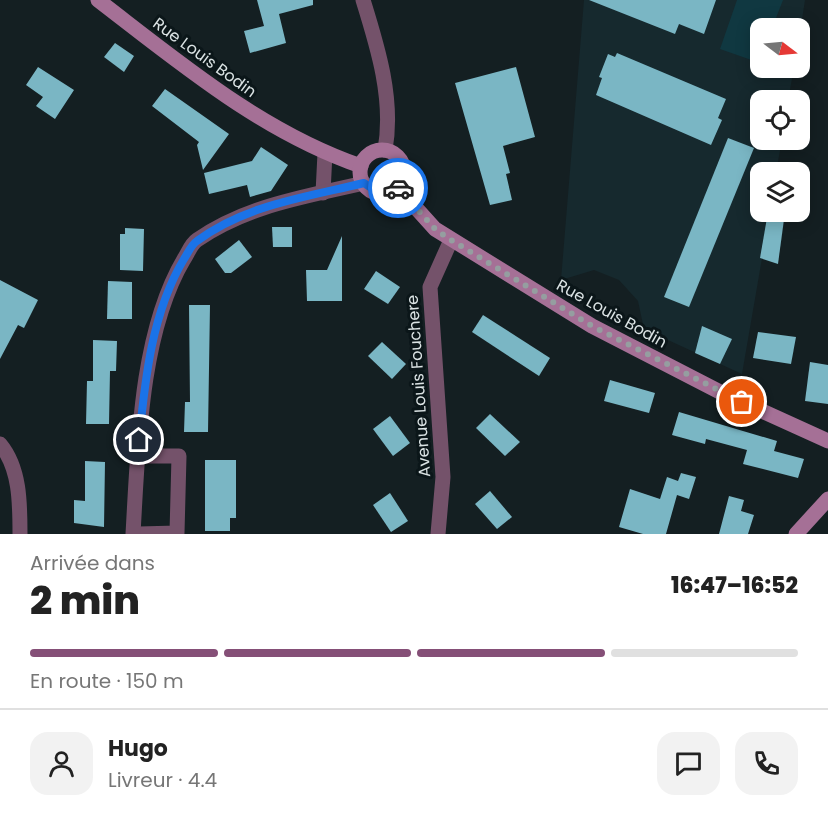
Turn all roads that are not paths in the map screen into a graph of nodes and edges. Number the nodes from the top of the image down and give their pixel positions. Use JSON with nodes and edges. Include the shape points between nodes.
{"nodes":[{"id":1,"x":98,"y":0,"type":"edge"},
{"id":2,"x":363,"y":0,"type":"edge"},
{"id":3,"x":385,"y":150,"type":"junction"},
{"id":4,"x":325,"y":153,"type":"junction"},
{"id":5,"x":361,"y":166,"type":"junction"},
{"id":6,"x":364,"y":183,"type":"junction"},
{"id":7,"x":398,"y":188,"type":"junction"},
{"id":8,"x":323,"y":193,"type":"junction"},
{"id":9,"x":451,"y":240,"type":"junction"},
{"id":10,"x":828,"y":441,"type":"edge"},
{"id":11,"x":0,"y":444,"type":"edge"},
{"id":12,"x":138,"y":456,"type":"junction"},
{"id":13,"x":828,"y":499,"type":"edge"},
{"id":14,"x":20,"y":534,"type":"edge"},
{"id":15,"x":133,"y":534,"type":"edge"},
{"id":16,"x":139,"y":534,"type":"edge"},
{"id":17,"x":438,"y":534,"type":"edge"},
{"id":18,"x":796,"y":534,"type":"edge"}],
"edges":[{"from":1,"to":4,"type":"street","name":"Rue Louis Bodin","via":[[248,110]]},
{"from":2,"to":3,"type":"street","via":[[386,88],[389,125]]},
{"from":3,"to":5,"type":"street","via":[[373,152]]},
{"from":3,"to":7,"type":"street","via":[[402,162],[404,176]]},
{"from":4,"to":5,"type":"street","name":"Rue Louis Bodin"},
{"from":4,"to":8,"type":"street"},
{"from":5,"to":6,"type":"street"},
{"from":6,"to":7,"type":"street","via":[[380,194]]},
{"from":6,"to":8,"type":"street"},
{"from":7,"to":9,"type":"street","name":"Rue Louis Bodin","via":[[435,229]]},
{"from":8,"to":12,"type":"street","via":[[253,210],[195,242],[176,272],[160,313],[142,407]]},
{"from":9,"to":10,"type":"street","name":"Rue Louis Bodin","via":[[592,326],[720,392]]},
{"from":9,"to":17,"type":"street","name":"Avenue Louis Fouchere","via":[[430,287],[443,477]]},
{"from":11,"to":14,"type":"street","via":[[10,456],[20,498]]},
{"from":12,"to":15,"type":"street"},
{"from":12,"to":16,"type":"street","via":[[179,456],[177,533]]},
{"from":13,"to":18,"type":"street"}]}
